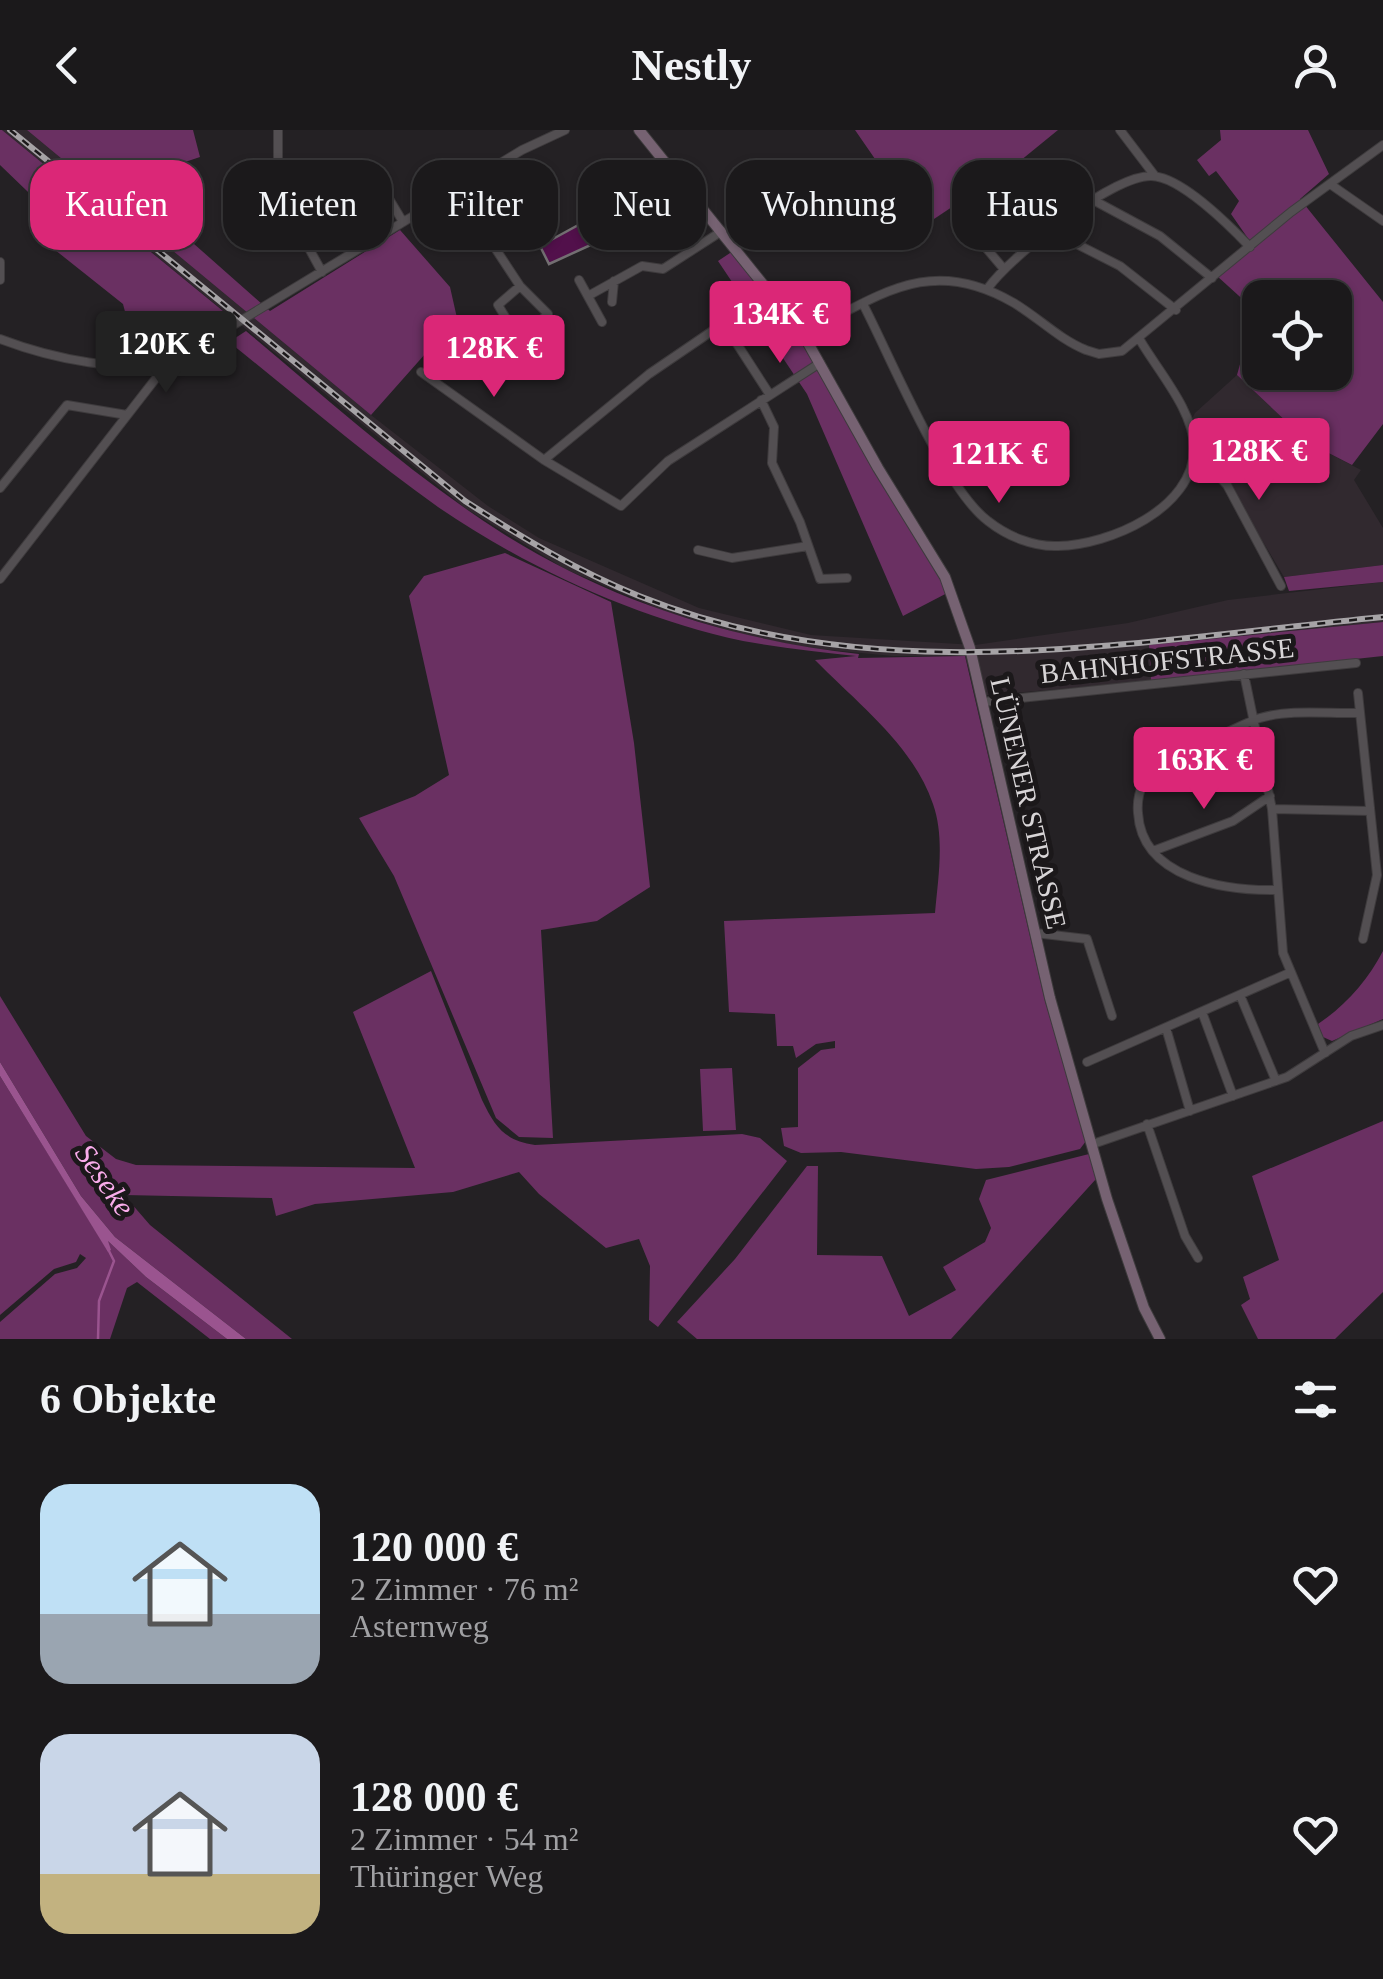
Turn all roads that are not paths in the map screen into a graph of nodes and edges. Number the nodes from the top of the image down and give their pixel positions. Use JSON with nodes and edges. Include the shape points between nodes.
{"nodes":[{"id":1,"x":278,"y":130,"type":"edge"},
{"id":2,"x":564,"y":130,"type":"edge"},
{"id":3,"x":638,"y":130,"type":"edge"},
{"id":4,"x":1120,"y":130,"type":"edge"},
{"id":5,"x":1383,"y":146,"type":"edge"},
{"id":6,"x":505,"y":160,"type":"edge"},
{"id":7,"x":1154,"y":176,"type":"junction"},
{"id":8,"x":1330,"y":184,"type":"junction"},
{"id":9,"x":1094,"y":201,"type":"joint"},
{"id":10,"x":392,"y":204,"type":"edge"},
{"id":11,"x":412,"y":216,"type":"edge"},
{"id":12,"x":1383,"y":221,"type":"edge"},
{"id":13,"x":403,"y":222,"type":"junction"},
{"id":14,"x":722,"y":232,"type":"junction"},
{"id":15,"x":1250,"y":247,"type":"junction"},
{"id":16,"x":497,"y":250,"type":"edge"},
{"id":17,"x":988,"y":250,"type":"edge"},
{"id":18,"x":1026,"y":250,"type":"edge"},
{"id":19,"x":1089,"y":250,"type":"edge"},
{"id":20,"x":0,"y":262,"type":"edge"},
{"id":21,"x":1003,"y":268,"type":"junction"},
{"id":22,"x":322,"y":272,"type":"junction"},
{"id":23,"x":1212,"y":278,"type":"junction"},
{"id":24,"x":0,"y":280,"type":"edge"},
{"id":25,"x":579,"y":280,"type":"dead end"},
{"id":26,"x":614,"y":281,"type":"junction"},
{"id":27,"x":520,"y":286,"type":"junction"},
{"id":28,"x":988,"y":288,"type":"junction"},
{"id":29,"x":588,"y":296,"type":"junction"},
{"id":30,"x":612,"y":302,"type":"dead end"},
{"id":31,"x":864,"y":304,"type":"junction"},
{"id":32,"x":1176,"y":310,"type":"junction"},
{"id":33,"x":602,"y":322,"type":"dead end"},
{"id":34,"x":803,"y":334,"type":"junction"},
{"id":35,"x":0,"y":338,"type":"edge"},
{"id":36,"x":1140,"y":340,"type":"junction"},
{"id":37,"x":820,"y":362,"type":"junction"},
{"id":38,"x":162,"y":363,"type":"junction"},
{"id":39,"x":421,"y":372,"type":"dead end"},
{"id":40,"x":770,"y":395,"type":"junction"},
{"id":41,"x":761,"y":400,"type":"junction"},
{"id":42,"x":128,"y":415,"type":"junction"},
{"id":43,"x":1194,"y":449,"type":"junction"},
{"id":44,"x":544,"y":460,"type":"junction"},
{"id":45,"x":0,"y":465,"type":"edge"},
{"id":46,"x":11,"y":473,"type":"junction"},
{"id":47,"x":0,"y":488,"type":"edge"},
{"id":48,"x":808,"y":546,"type":"junction"},
{"id":49,"x":698,"y":550,"type":"dead end"},
{"id":50,"x":846,"y":578,"type":"dead end"},
{"id":51,"x":0,"y":579,"type":"edge"},
{"id":52,"x":1281,"y":586,"type":"dead end"},
{"id":53,"x":1356,"y":664,"type":"dead end"},
{"id":54,"x":1244,"y":674,"type":"junction"},
{"id":55,"x":1358,"y":694,"type":"dead end"},
{"id":56,"x":983,"y":702,"type":"junction"},
{"id":57,"x":1360,"y":713,"type":"junction"},
{"id":58,"x":1255,"y":720,"type":"junction"},
{"id":59,"x":1270,"y":796,"type":"junction"},
{"id":60,"x":1272,"y":809,"type":"junction"},
{"id":61,"x":1370,"y":811,"type":"junction"},
{"id":62,"x":1153,"y":851,"type":"junction"},
{"id":63,"x":1277,"y":890,"type":"junction"},
{"id":64,"x":1035,"y":933,"type":"junction"},
{"id":65,"x":1363,"y":939,"type":"dead end"},
{"id":66,"x":1289,"y":973,"type":"junction"},
{"id":67,"x":1240,"y":995,"type":"junction"},
{"id":68,"x":1202,"y":1012,"type":"junction"},
{"id":69,"x":1112,"y":1016,"type":"dead end"},
{"id":70,"x":1383,"y":1024,"type":"edge"},
{"id":71,"x":1166,"y":1028,"type":"junction"},
{"id":72,"x":1325,"y":1053,"type":"junction"},
{"id":73,"x":1087,"y":1062,"type":"dead end"},
{"id":74,"x":1276,"y":1081,"type":"junction"},
{"id":75,"x":1233,"y":1096,"type":"junction"},
{"id":76,"x":1190,"y":1110,"type":"junction"},
{"id":77,"x":1148,"y":1124,"type":"junction"},
{"id":78,"x":1093,"y":1144,"type":"junction"},
{"id":79,"x":1198,"y":1258,"type":"dead end"},
{"id":80,"x":1160,"y":1339,"type":"edge"}],
"edges":[{"from":1,"to":22,"type":"street","via":[[278,192]]},
{"from":2,"to":6,"type":"street"},
{"from":3,"to":14,"type":"main road","name":"LÜNENER STRASSE"},
{"from":4,"to":7,"type":"street"},
{"from":5,"to":8,"type":"street"},
{"from":7,"to":9,"type":"street","via":[[1133,179]]},
{"from":7,"to":15,"type":"street","via":[[1202,203]]},
{"from":8,"to":12,"type":"street"},
{"from":8,"to":15,"type":"street"},
{"from":9,"to":23,"type":"street","via":[[1160,236]]},
{"from":10,"to":13,"type":"street"},
{"from":11,"to":13,"type":"street"},
{"from":13,"to":22,"type":"street"},
{"from":14,"to":26,"type":"street","via":[[663,269],[642,266]]},
{"from":14,"to":34,"type":"main road","name":"LÜNENER STRASSE"},
{"from":15,"to":23,"type":"street"},
{"from":16,"to":27,"type":"street"},
{"from":17,"to":21,"type":"street"},
{"from":18,"to":21,"type":"street"},
{"from":19,"to":32,"type":"street"},
{"from":20,"to":24,"type":"street"},
{"from":21,"to":28,"type":"street"},
{"from":22,"to":38,"type":"street"},
{"from":23,"to":32,"type":"street"},
{"from":25,"to":29,"type":"street"},
{"from":26,"to":29,"type":"street"},
{"from":26,"to":30,"type":"street"},
{"from":27,"to":27,"type":"street","via":[[548,314],[519,340],[498,305]]},
{"from":28,"to":31,"type":"street","via":[[930,280]]},
{"from":28,"to":36,"type":"street","via":[[1091,352],[1122,351]]},
{"from":29,"to":33,"type":"street"},
{"from":31,"to":34,"type":"street"},
{"from":31,"to":43,"type":"street","via":[[960,491],[986,520],[1020,539],[1056,546],[1118,534],[1174,496]]},
{"from":32,"to":36,"type":"street"},
{"from":34,"to":37,"type":"main road","name":"LÜNENER STRASSE"},
{"from":35,"to":38,"type":"street","via":[[86,362]]},
{"from":36,"to":43,"type":"street","via":[[1185,416]]},
{"from":37,"to":40,"type":"street"},
{"from":37,"to":56,"type":"main road","name":"LÜNENER STRASSE","via":[[946,577]]},
{"from":38,"to":42,"type":"street"},
{"from":39,"to":44,"type":"street"},
{"from":40,"to":41,"type":"street"},
{"from":40,"to":44,"type":"street","via":[[728,330],[718,327]]},
{"from":41,"to":44,"type":"street","via":[[668,461],[620,506]]},
{"from":41,"to":48,"type":"street","via":[[774,427],[772,463]]},
{"from":42,"to":46,"type":"street","via":[[68,405]]},
{"from":42,"to":51,"type":"street"},
{"from":43,"to":52,"type":"street","via":[[1238,503]]},
{"from":45,"to":46,"type":"street"},
{"from":46,"to":47,"type":"street"},
{"from":48,"to":49,"type":"street","via":[[732,558]]},
{"from":48,"to":50,"type":"street","via":[[820,579]]},
{"from":53,"to":54,"type":"street","name":"BAHNHOFSTRASSE"},
{"from":54,"to":56,"type":"street","name":"BAHNHOFSTRASSE"},
{"from":54,"to":58,"type":"street"},
{"from":55,"to":57,"type":"street"},
{"from":56,"to":64,"type":"main road","name":"LÜNENER STRASSE"},
{"from":57,"to":58,"type":"street"},
{"from":57,"to":61,"type":"street"},
{"from":58,"to":59,"type":"street"},
{"from":58,"to":62,"type":"street","via":[[1173,752],[1152,769],[1140,791],[1138,817]]},
{"from":59,"to":60,"type":"street"},
{"from":59,"to":62,"type":"street","via":[[1233,822]]},
{"from":60,"to":61,"type":"street"},
{"from":60,"to":63,"type":"street"},
{"from":61,"to":65,"type":"street","via":[[1377,875]]},
{"from":62,"to":63,"type":"street","via":[[1203,882]]},
{"from":63,"to":66,"type":"street"},
{"from":64,"to":69,"type":"street","via":[[1087,939]]},
{"from":64,"to":78,"type":"main road","name":"LÜNENER STRASSE"},
{"from":66,"to":67,"type":"street"},
{"from":66,"to":72,"type":"street"},
{"from":67,"to":68,"type":"street"},
{"from":67,"to":74,"type":"street"},
{"from":68,"to":71,"type":"street"},
{"from":68,"to":75,"type":"street"},
{"from":70,"to":72,"type":"street"},
{"from":71,"to":73,"type":"street"},
{"from":71,"to":76,"type":"street"},
{"from":72,"to":74,"type":"street"},
{"from":74,"to":75,"type":"street"},
{"from":75,"to":76,"type":"street"},
{"from":76,"to":77,"type":"street"},
{"from":77,"to":78,"type":"street"},
{"from":77,"to":79,"type":"street"},
{"from":78,"to":80,"type":"main road","name":"LÜNENER STRASSE","via":[[1144,1308]]}]}
